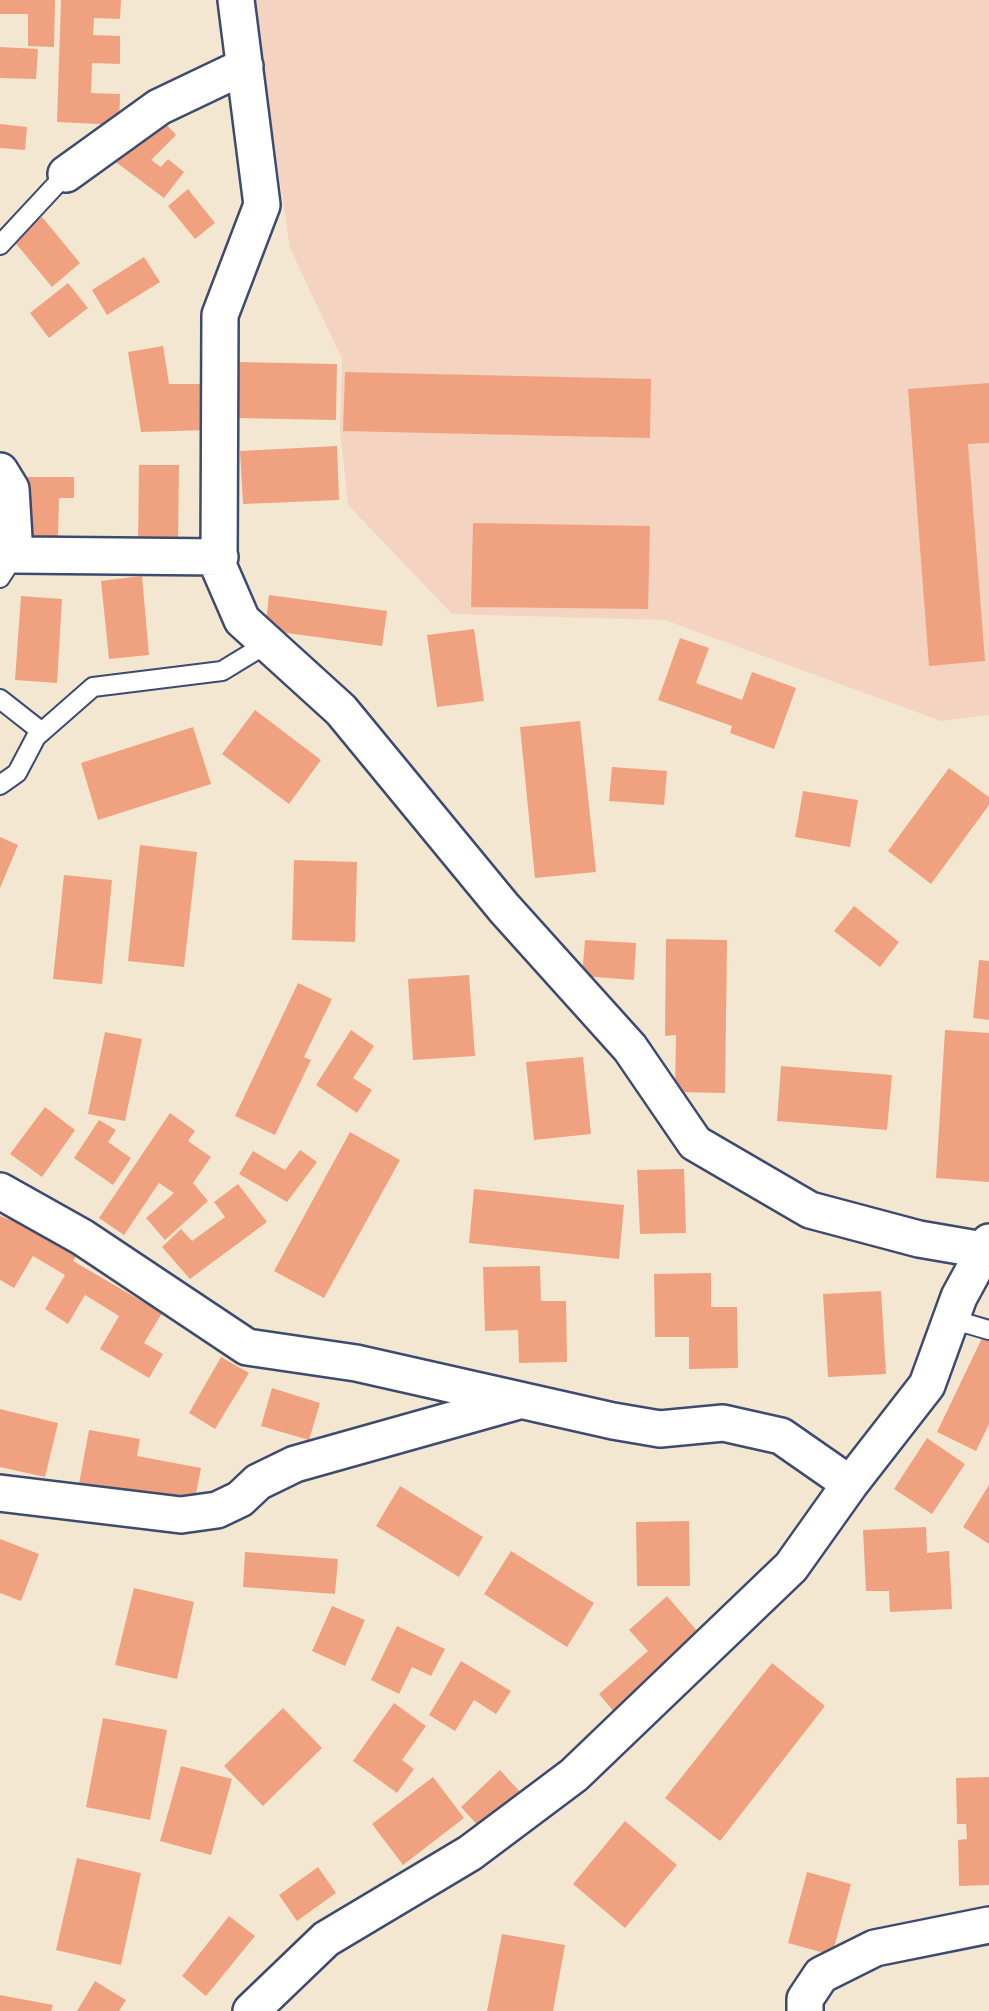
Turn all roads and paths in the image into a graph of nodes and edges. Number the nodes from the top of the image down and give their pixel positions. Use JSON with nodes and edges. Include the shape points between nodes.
{"nodes":[{"id":1,"x":236,"y":0,"type":"edge"},
{"id":2,"x":245,"y":66,"type":"junction"},
{"id":3,"x":66,"y":174,"type":"joint"},
{"id":4,"x":0,"y":245,"type":"edge"},
{"id":5,"x":0,"y":471,"type":"edge"},
{"id":6,"x":220,"y":557,"type":"junction"},
{"id":7,"x":8,"y":566,"type":"edge"},
{"id":8,"x":268,"y":643,"type":"junction"},
{"id":9,"x":0,"y":699,"type":"edge"},
{"id":10,"x":42,"y":732,"type":"junction"},
{"id":11,"x":0,"y":786,"type":"edge"},
{"id":12,"x":0,"y":1191,"type":"edge"},
{"id":13,"x":986,"y":1246,"type":"edge"},
{"id":14,"x":951,"y":1319,"type":"junction"},
{"id":15,"x":989,"y":1330,"type":"edge"},
{"id":16,"x":525,"y":1400,"type":"junction"},
{"id":17,"x":850,"y":1484,"type":"junction"},
{"id":18,"x":0,"y":1492,"type":"edge"},
{"id":19,"x":989,"y":1925,"type":"edge"},
{"id":20,"x":251,"y":2011,"type":"edge"},
{"id":21,"x":804,"y":2011,"type":"edge"}],
"edges":[{"from":1,"to":2,"type":"street"},
{"from":2,"to":3,"type":"street","via":[[159,107]]},
{"from":2,"to":6,"type":"street","via":[[262,204],[220,315]]},
{"from":3,"to":4,"type":"lane"},
{"from":5,"to":7,"type":"street","via":[[11,488]]},
{"from":6,"to":7,"type":"street"},
{"from":6,"to":8,"type":"street","via":[[242,620]]},
{"from":8,"to":10,"type":"lane","via":[[222,671],[94,687]]},
{"from":8,"to":13,"type":"street","via":[[341,710],[630,1048],[695,1143],[810,1210],[919,1239]]},
{"from":9,"to":10,"type":"lane"},
{"from":10,"to":11,"type":"lane"},
{"from":12,"to":16,"type":"street","via":[[248,1347]]},
{"from":13,"to":14,"type":"street"},
{"from":14,"to":15,"type":"lane"},
{"from":14,"to":17,"type":"street","via":[[927,1385]]},
{"from":16,"to":17,"type":"street","via":[[660,1429],[724,1423],[781,1436]]},
{"from":16,"to":18,"type":"street","via":[[295,1464],[217,1510],[181,1515]]},
{"from":17,"to":20,"type":"street","via":[[791,1567],[574,1776],[470,1853],[326,1939]]},
{"from":19,"to":21,"type":"street","via":[[875,1948],[822,1975]]}]}
